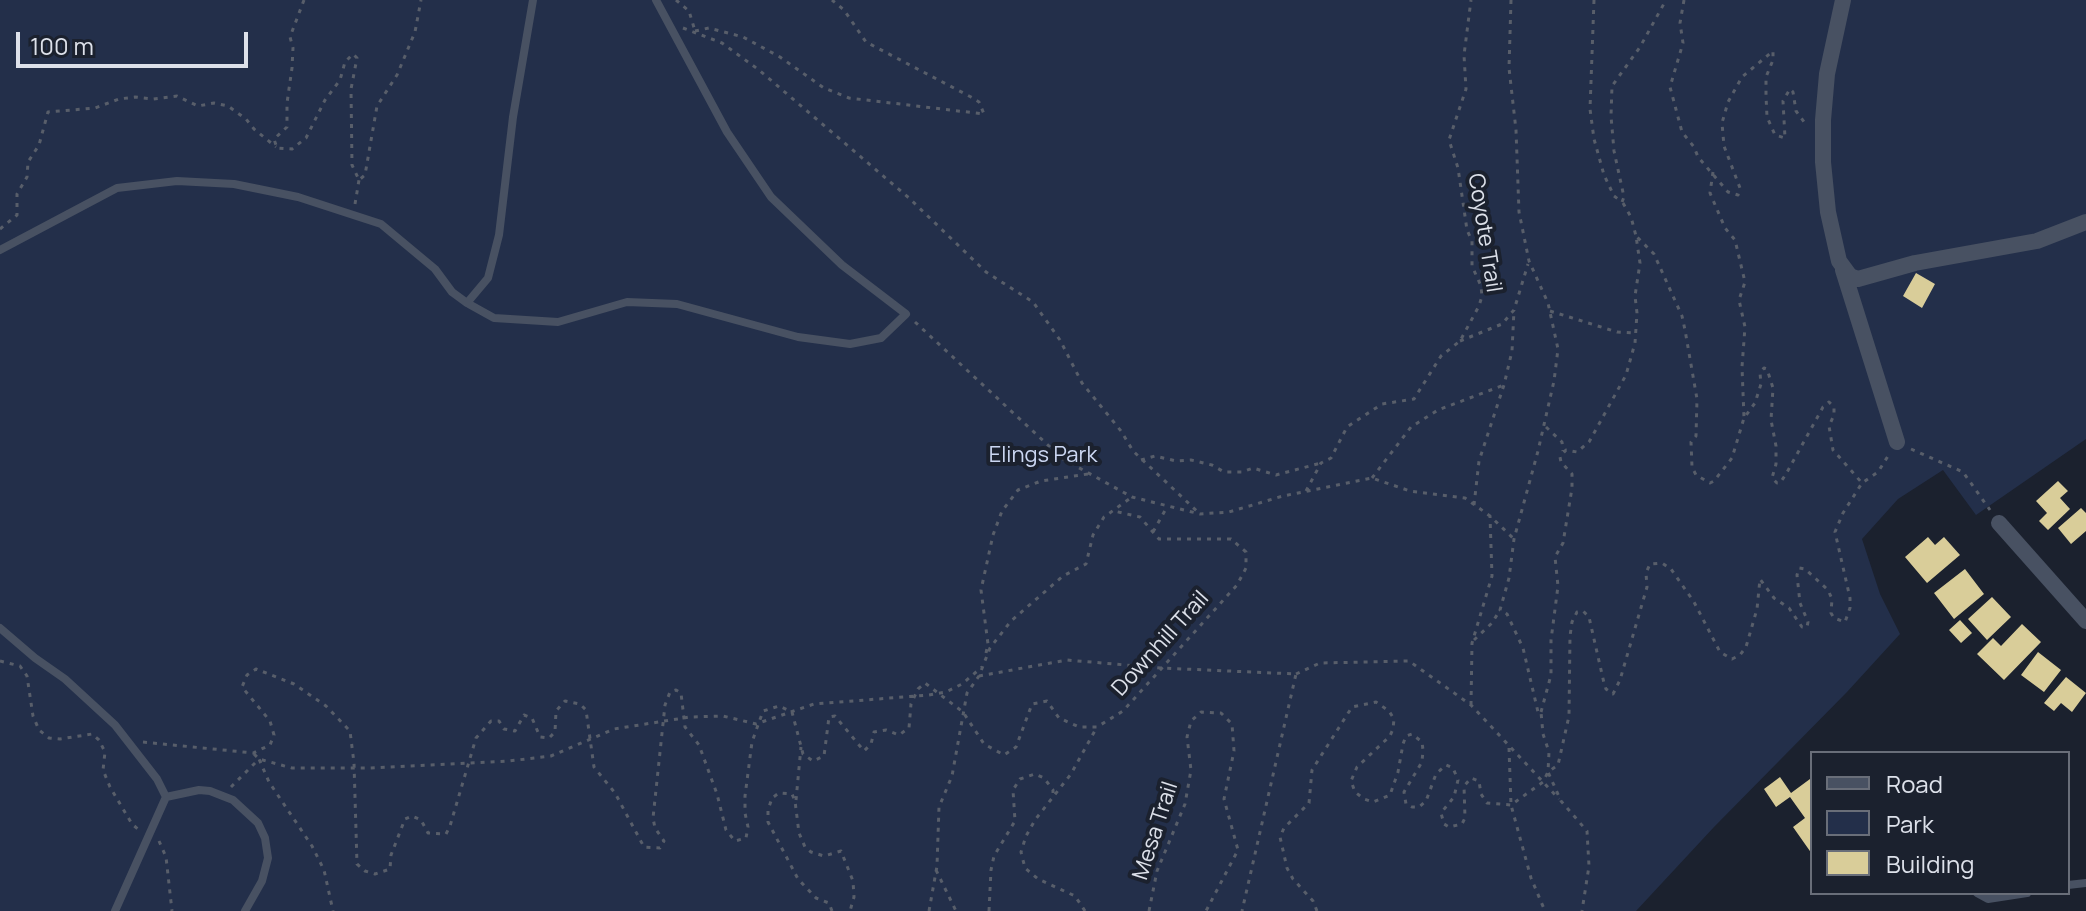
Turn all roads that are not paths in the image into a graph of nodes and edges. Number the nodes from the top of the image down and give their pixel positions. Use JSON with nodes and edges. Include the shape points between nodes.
{"nodes":[{"id":1,"x":533,"y":0,"type":"edge"},
{"id":2,"x":656,"y":0,"type":"edge"},
{"id":3,"x":1843,"y":0,"type":"edge"},
{"id":4,"x":2086,"y":222,"type":"edge"},
{"id":5,"x":0,"y":250,"type":"edge"},
{"id":6,"x":1843,"y":270,"type":"junction"},
{"id":7,"x":467,"y":303,"type":"junction"},
{"id":8,"x":1897,"y":442,"type":"road end"},
{"id":9,"x":1999,"y":523,"type":"road end"},
{"id":10,"x":2086,"y":621,"type":"edge"},
{"id":11,"x":0,"y":628,"type":"edge"},
{"id":12,"x":166,"y":797,"type":"junction"},
{"id":13,"x":1981,"y":895,"type":"edge"},
{"id":14,"x":2014,"y":895,"type":"edge"},
{"id":15,"x":115,"y":911,"type":"edge"},
{"id":16,"x":245,"y":911,"type":"edge"}],
"edges":[{"from":1,"to":7,"type":"lane","via":[[499,235],[488,278]]},
{"from":2,"to":7,"type":"lane","via":[[727,132],[771,197],[842,265],[906,314],[881,338],[850,344],[798,337],[677,304],[627,302],[558,322],[494,318]]},
{"from":3,"to":6,"type":"street","via":[[1828,69],[1823,144],[1828,212]]},
{"from":4,"to":6,"type":"street","via":[[2037,241],[1858,279]]},
{"from":5,"to":7,"type":"lane","via":[[117,188],[177,181],[234,184],[298,197],[381,224]]},
{"from":6,"to":8,"type":"street"},
{"from":9,"to":10,"type":"street"},
{"from":11,"to":12,"type":"lane","via":[[65,679],[128,740]]},
{"from":12,"to":15,"type":"lane"},
{"from":12,"to":16,"type":"lane","via":[[199,790],[223,796],[258,823],[268,858]]},
{"from":13,"to":14,"type":"lane"}]}
